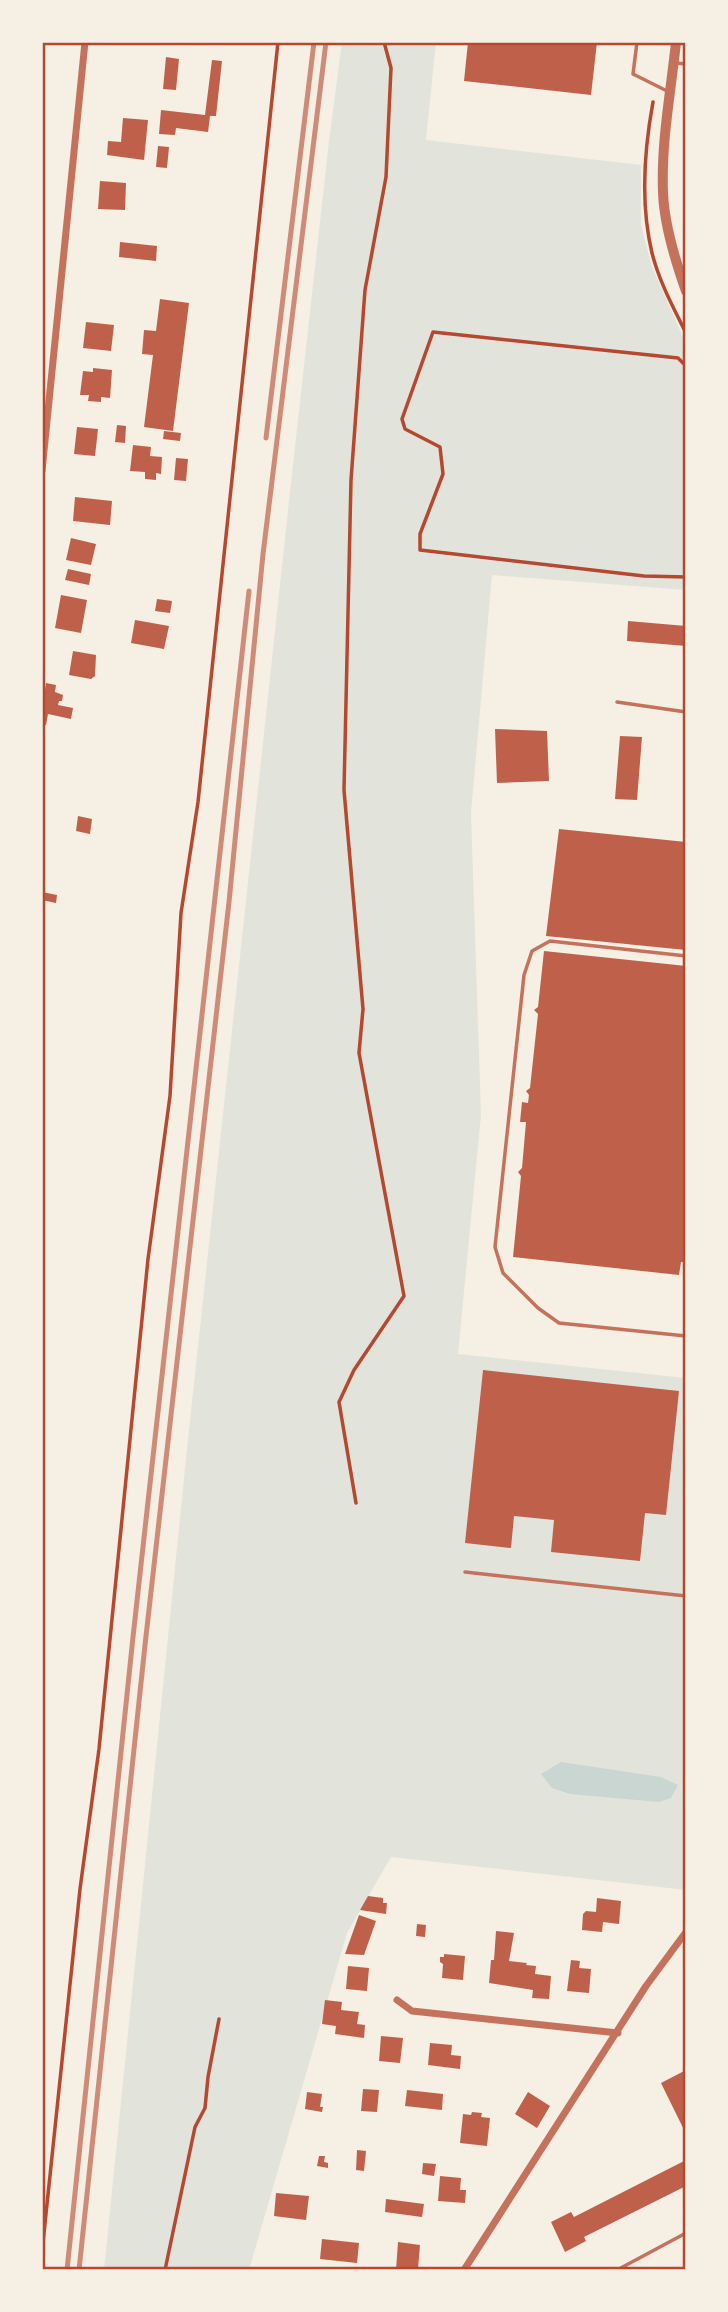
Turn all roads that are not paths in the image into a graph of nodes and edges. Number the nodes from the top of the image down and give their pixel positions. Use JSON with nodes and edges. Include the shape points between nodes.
{"nodes":[{"id":1,"x":85,"y":42,"type":"edge"},
{"id":2,"x":637,"y":42,"type":"edge"},
{"id":3,"x":676,"y":42,"type":"edge"},
{"id":4,"x":674,"y":63,"type":"junction"},
{"id":5,"x":686,"y":64,"type":"edge"},
{"id":6,"x":671,"y":93,"type":"junction"},
{"id":7,"x":686,"y":291,"type":"edge"},
{"id":8,"x":42,"y":471,"type":"edge"},
{"id":9,"x":617,"y":702,"type":"dead end"},
{"id":10,"x":686,"y":712,"type":"edge"},
{"id":11,"x":686,"y":956,"type":"edge"},
{"id":12,"x":686,"y":1336,"type":"edge"},
{"id":13,"x":465,"y":1572,"type":"dead end"},
{"id":14,"x":686,"y":1597,"type":"edge"},
{"id":15,"x":685,"y":1937,"type":"edge"},
{"id":16,"x":397,"y":2000,"type":"dead end"},
{"id":17,"x":618,"y":2033,"type":"junction"},
{"id":18,"x":686,"y":2233,"type":"edge"},
{"id":19,"x":464,"y":2270,"type":"edge"},
{"id":20,"x":617,"y":2270,"type":"edge"}],
"edges":[{"from":1,"to":8,"type":"street"},
{"from":2,"to":6,"type":"lane","via":[[634,74]]},
{"from":3,"to":4,"type":"street"},
{"from":4,"to":5,"type":"lane"},
{"from":4,"to":6,"type":"street"},
{"from":6,"to":7,"type":"street","via":[[663,195]]},
{"from":9,"to":10,"type":"lane"},
{"from":11,"to":12,"type":"lane","via":[[550,941],[532,951],[524,975],[495,1247],[503,1273],[559,1323]]},
{"from":13,"to":14,"type":"lane"},
{"from":15,"to":17,"type":"street","via":[[646,1986]]},
{"from":16,"to":17,"type":"street","via":[[412,2011]]},
{"from":17,"to":19,"type":"street"},
{"from":18,"to":20,"type":"lane"}]}
